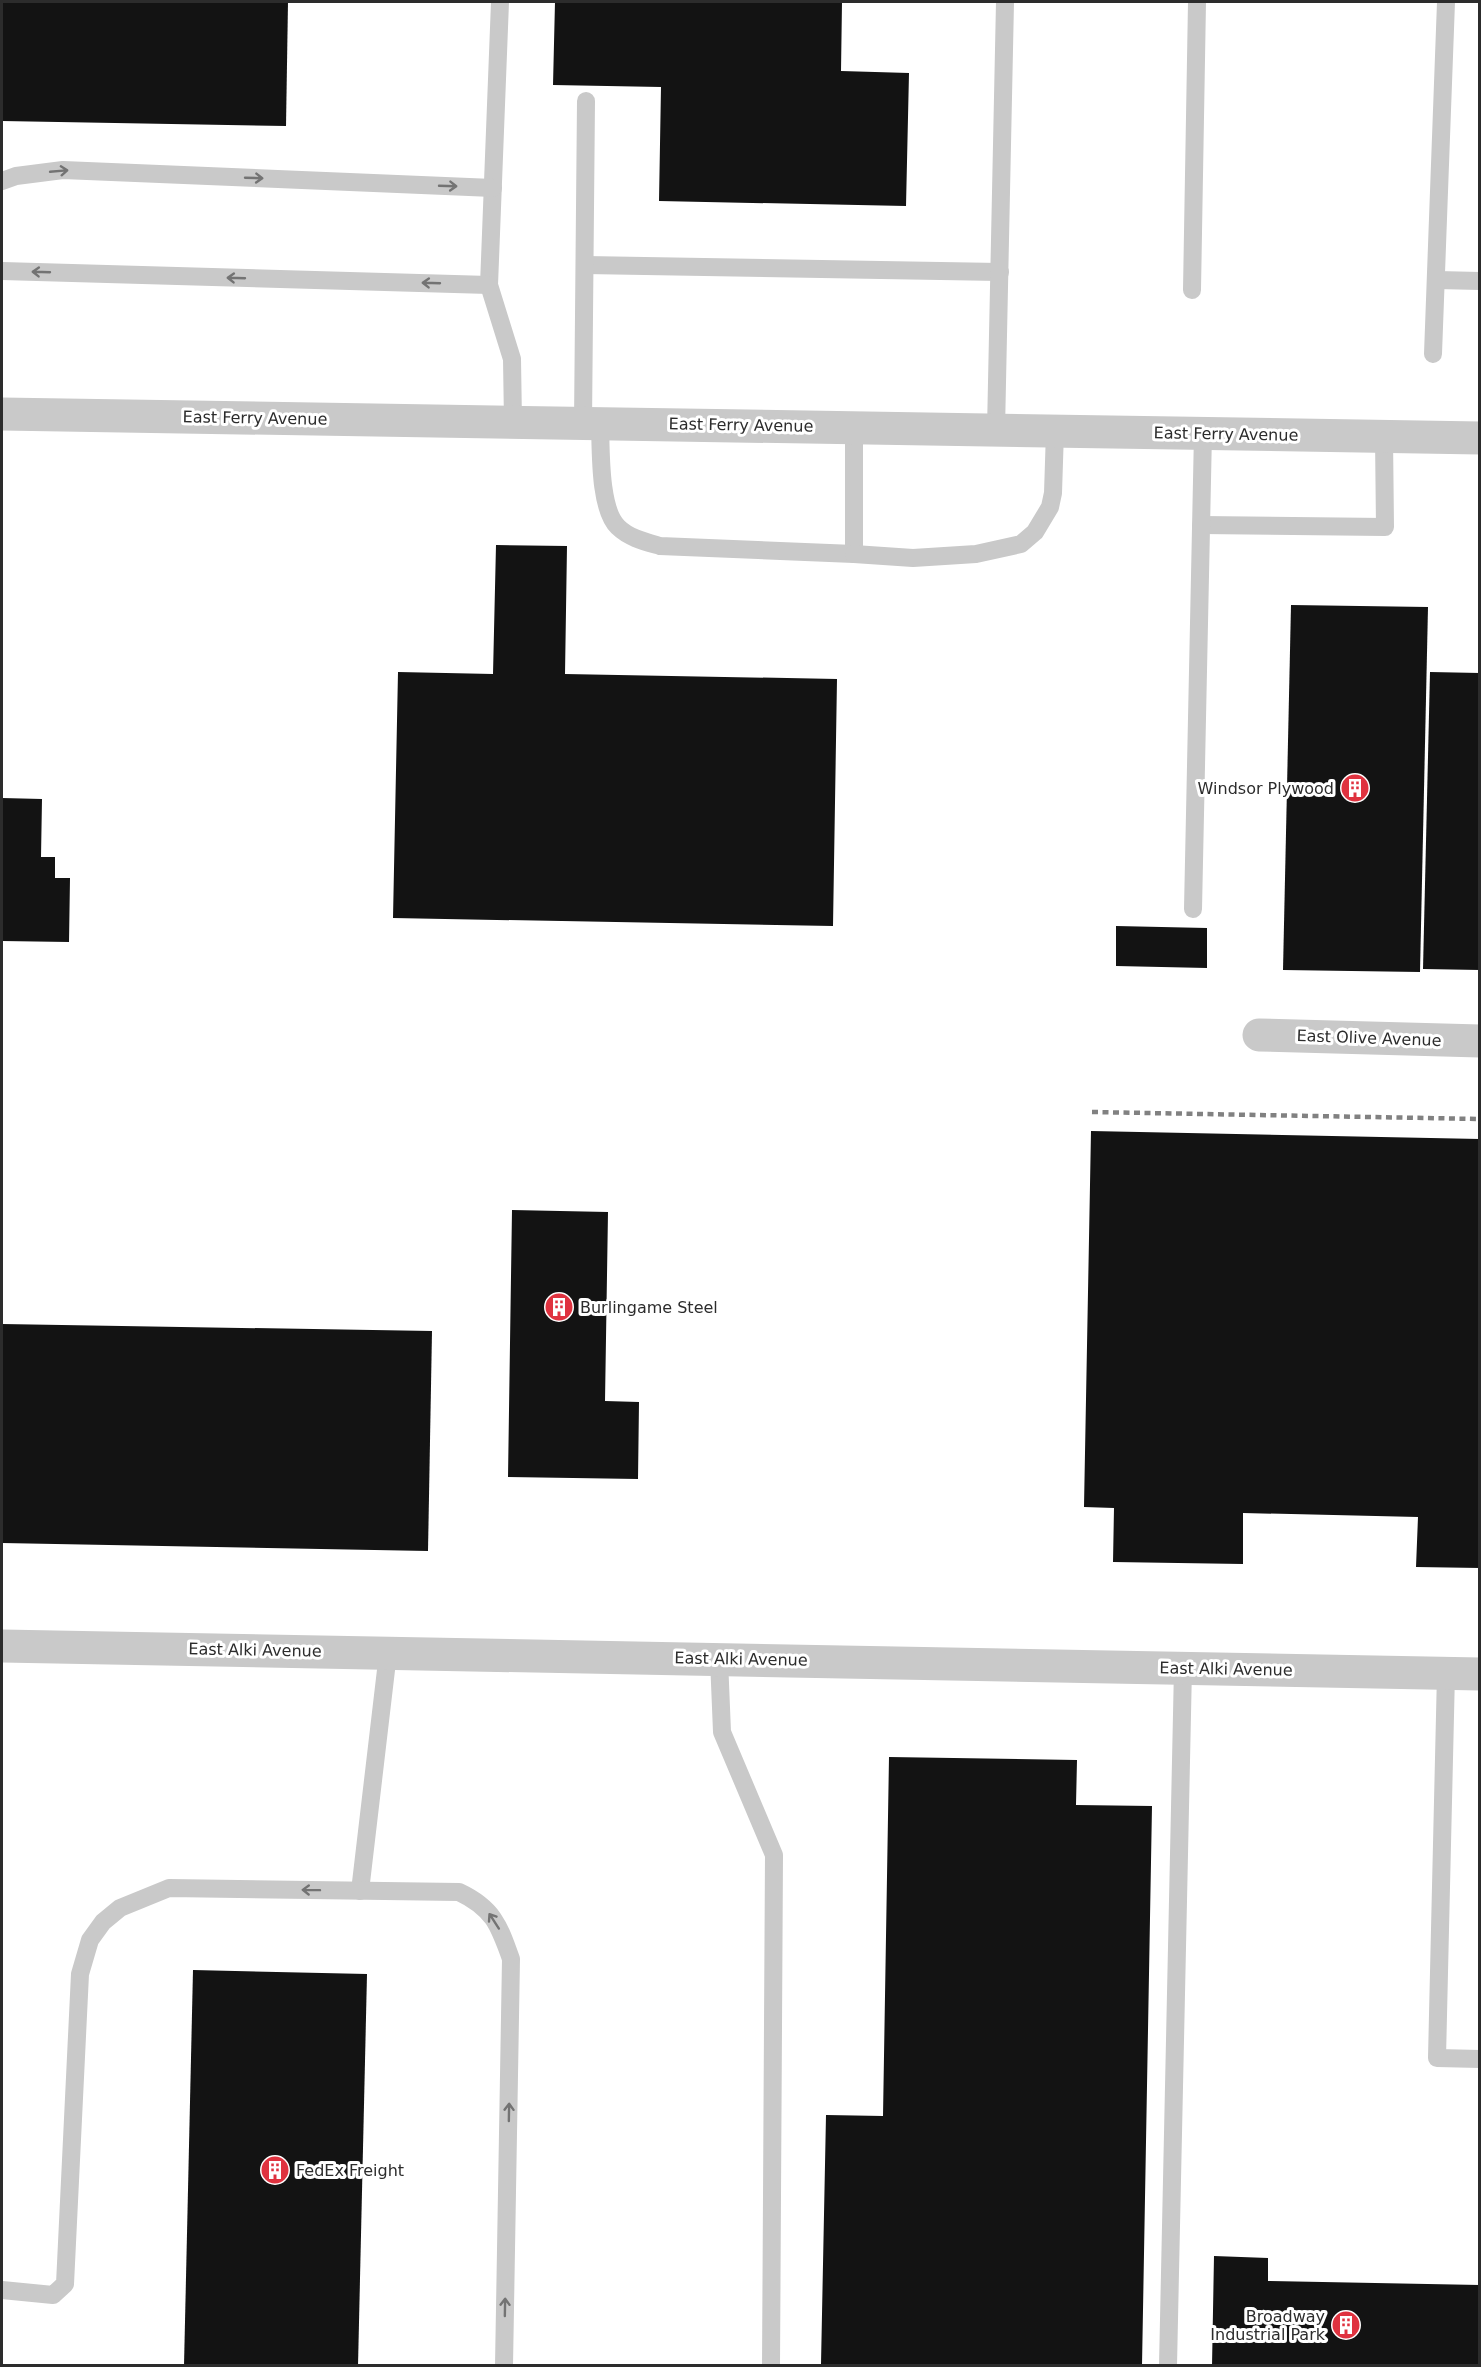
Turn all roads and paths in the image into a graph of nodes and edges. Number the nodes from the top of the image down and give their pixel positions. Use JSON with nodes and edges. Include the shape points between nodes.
{"nodes":[{"id":1,"x":500,"y":2,"type":"edge"},
{"id":2,"x":1005,"y":2,"type":"edge"},
{"id":3,"x":1197,"y":2,"type":"edge"},
{"id":4,"x":1446,"y":2,"type":"edge"},
{"id":5,"x":586,"y":101,"type":"dead end"},
{"id":6,"x":2,"y":181,"type":"edge"},
{"id":7,"x":493,"y":188,"type":"junction"},
{"id":8,"x":585,"y":265,"type":"junction"},
{"id":9,"x":2,"y":271,"type":"edge"},
{"id":10,"x":1000,"y":272,"type":"junction"},
{"id":11,"x":1437,"y":280,"type":"junction"},
{"id":12,"x":1479,"y":281,"type":"edge"},
{"id":13,"x":489,"y":285,"type":"junction"},
{"id":14,"x":1192,"y":290,"type":"dead end"},
{"id":15,"x":1433,"y":354,"type":"dead end"},
{"id":16,"x":2,"y":414,"type":"edge"},
{"id":17,"x":513,"y":422,"type":"junction"},
{"id":18,"x":592,"y":423,"type":"junction"},
{"id":19,"x":854,"y":427,"type":"junction"},
{"id":20,"x":996,"y":430,"type":"junction"},
{"id":21,"x":1055,"y":431,"type":"junction"},
{"id":22,"x":1203,"y":433,"type":"junction"},
{"id":23,"x":1384,"y":436,"type":"junction"},
{"id":24,"x":1479,"y":438,"type":"edge"},
{"id":25,"x":1201,"y":525,"type":"junction"},
{"id":26,"x":854,"y":554,"type":"junction"},
{"id":27,"x":1193,"y":909,"type":"dead end"},
{"id":28,"x":1259,"y":1035,"type":"dead end"},
{"id":29,"x":1479,"y":1041,"type":"edge"},
{"id":30,"x":2,"y":1646,"type":"edge"},
{"id":31,"x":388,"y":1653,"type":"junction"},
{"id":32,"x":719,"y":1659,"type":"junction"},
{"id":33,"x":1183,"y":1668,"type":"junction"},
{"id":34,"x":1446,"y":1673,"type":"junction"},
{"id":35,"x":1479,"y":1674,"type":"edge"},
{"id":36,"x":360,"y":1891,"type":"junction"},
{"id":37,"x":1479,"y":2059,"type":"edge"},
{"id":38,"x":2,"y":2290,"type":"edge"},
{"id":39,"x":504,"y":2366,"type":"edge"},
{"id":40,"x":771,"y":2366,"type":"edge"},
{"id":41,"x":1168,"y":2366,"type":"edge"}],
"edges":[{"from":1,"to":7,"type":"lane"},
{"from":2,"to":10,"type":"lane"},
{"from":3,"to":14,"type":"lane"},
{"from":4,"to":11,"type":"lane"},
{"from":5,"to":8,"type":"lane"},
{"from":6,"to":7,"type":"lane","one_way":true,"via":[[63,170]]},
{"from":7,"to":13,"type":"lane"},
{"from":8,"to":10,"type":"lane"},
{"from":8,"to":18,"type":"lane"},
{"from":13,"to":9,"type":"lane","one_way":true},
{"from":10,"to":20,"type":"lane"},
{"from":11,"to":12,"type":"lane"},
{"from":11,"to":15,"type":"lane"},
{"from":13,"to":17,"type":"lane","via":[[512,359]]},
{"from":16,"to":17,"type":"street","name":"East Ferry Avenue"},
{"from":17,"to":18,"type":"street","name":"East Ferry Avenue"},
{"from":18,"to":19,"type":"street","name":"East Ferry Avenue"},
{"from":18,"to":26,"type":"lane","via":[[611,515],[617,527],[637,540],[660,546]]},
{"from":19,"to":20,"type":"street","name":"East Ferry Avenue"},
{"from":19,"to":26,"type":"lane"},
{"from":20,"to":21,"type":"street","name":"East Ferry Avenue"},
{"from":21,"to":22,"type":"street","name":"East Ferry Avenue"},
{"from":21,"to":26,"type":"lane","via":[[1050,507],[1035,532],[1021,544],[976,554],[913,558]]},
{"from":22,"to":23,"type":"street","name":"East Ferry Avenue"},
{"from":22,"to":25,"type":"lane"},
{"from":23,"to":24,"type":"street","name":"East Ferry Avenue"},
{"from":23,"to":25,"type":"lane","via":[[1385,527]]},
{"from":25,"to":27,"type":"lane"},
{"from":28,"to":29,"type":"street","name":"East Olive Avenue"},
{"from":30,"to":31,"type":"street","name":"East Alki Avenue"},
{"from":31,"to":32,"type":"street","name":"East Alki Avenue"},
{"from":31,"to":36,"type":"lane"},
{"from":32,"to":33,"type":"street","name":"East Alki Avenue"},
{"from":32,"to":40,"type":"lane","via":[[722,1732],[774,1855]]},
{"from":33,"to":34,"type":"street","name":"East Alki Avenue"},
{"from":33,"to":41,"type":"lane"},
{"from":34,"to":35,"type":"street","name":"East Alki Avenue"},
{"from":34,"to":37,"type":"lane","via":[[1437,2058]]},
{"from":36,"to":38,"type":"lane","one_way":true,"via":[[169,1888],[120,1908],[103,1922],[90,1940],[80,1974],[65,2284],[53,2295]]},
{"from":39,"to":36,"type":"lane","one_way":true,"via":[[511,1959],[492,1916],[478,1901],[459,1892]]}]}
